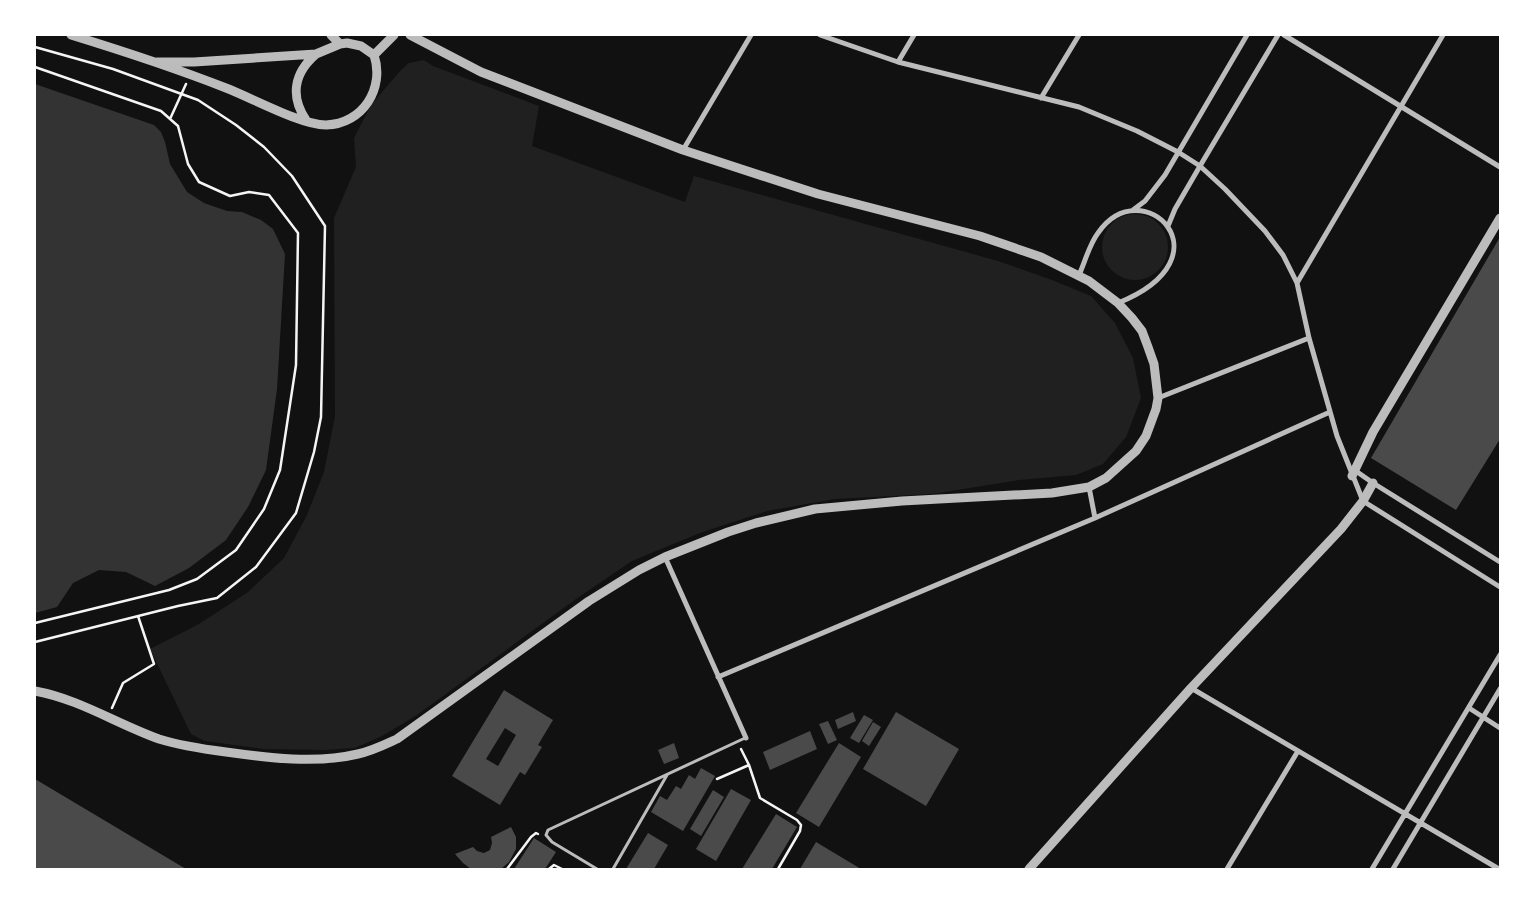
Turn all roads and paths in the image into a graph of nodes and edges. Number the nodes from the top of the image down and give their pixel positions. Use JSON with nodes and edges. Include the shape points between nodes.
{"nodes":[{"id":1,"x":71,"y":35,"type":"edge"},
{"id":2,"x":331,"y":35,"type":"edge"},
{"id":3,"x":394,"y":35,"type":"edge"},
{"id":4,"x":410,"y":35,"type":"edge"},
{"id":5,"x":751,"y":35,"type":"edge"},
{"id":6,"x":820,"y":35,"type":"edge"},
{"id":7,"x":914,"y":35,"type":"edge"},
{"id":8,"x":1079,"y":35,"type":"edge"},
{"id":9,"x":1247,"y":35,"type":"edge"},
{"id":10,"x":1278,"y":35,"type":"edge"},
{"id":11,"x":1284,"y":35,"type":"edge"},
{"id":12,"x":1444,"y":35,"type":"edge"},
{"id":13,"x":340,"y":44,"type":"junction"},
{"id":14,"x":35,"y":47,"type":"edge"},
{"id":15,"x":316,"y":54,"type":"junction"},
{"id":16,"x":374,"y":55,"type":"junction"},
{"id":17,"x":157,"y":62,"type":"junction"},
{"id":18,"x":898,"y":62,"type":"junction"},
{"id":19,"x":35,"y":67,"type":"edge"},
{"id":20,"x":191,"y":74,"type":"junction"},
{"id":21,"x":181,"y":94,"type":"junction"},
{"id":22,"x":1041,"y":98,"type":"junction"},
{"id":23,"x":1401,"y":106,"type":"junction"},
{"id":24,"x":170,"y":119,"type":"junction"},
{"id":25,"x":306,"y":120,"type":"junction"},
{"id":26,"x":683,"y":150,"type":"junction"},
{"id":27,"x":1178,"y":152,"type":"junction"},
{"id":28,"x":1200,"y":166,"type":"junction"},
{"id":29,"x":1500,"y":167,"type":"edge"},
{"id":30,"x":1133,"y":210,"type":"junction"},
{"id":31,"x":1500,"y":218,"type":"edge"},
{"id":32,"x":1168,"y":226,"type":"junction"},
{"id":33,"x":1079,"y":275,"type":"junction"},
{"id":34,"x":1297,"y":283,"type":"junction"},
{"id":35,"x":1118,"y":302,"type":"junction"},
{"id":36,"x":1309,"y":338,"type":"junction"},
{"id":37,"x":1158,"y":398,"type":"junction"},
{"id":38,"x":1330,"y":412,"type":"junction"},
{"id":39,"x":1352,"y":471,"type":"junction"},
{"id":40,"x":1373,"y":483,"type":"junction"},
{"id":41,"x":1088,"y":487,"type":"junction"},
{"id":42,"x":1363,"y":501,"type":"junction"},
{"id":43,"x":1095,"y":518,"type":"junction"},
{"id":44,"x":665,"y":557,"type":"junction"},
{"id":45,"x":1500,"y":562,"type":"edge"},
{"id":46,"x":1500,"y":587,"type":"edge"},
{"id":47,"x":138,"y":616,"type":"junction"},
{"id":48,"x":35,"y":623,"type":"edge"},
{"id":49,"x":35,"y":642,"type":"edge"},
{"id":50,"x":1500,"y":655,"type":"edge"},
{"id":51,"x":718,"y":676,"type":"junction"},
{"id":52,"x":1191,"y":688,"type":"junction"},
{"id":53,"x":1500,"y":689,"type":"edge"},
{"id":54,"x":35,"y":691,"type":"edge"},
{"id":55,"x":1469,"y":708,"type":"junction"},
{"id":56,"x":1483,"y":717,"type":"junction"},
{"id":57,"x":109,"y":718,"type":"junction"},
{"id":58,"x":1500,"y":728,"type":"edge"},
{"id":59,"x":746,"y":738,"type":"joint"},
{"id":60,"x":737,"y":742,"type":"junction"},
{"id":61,"x":1298,"y":751,"type":"junction"},
{"id":62,"x":749,"y":765,"type":"junction"},
{"id":63,"x":667,"y":775,"type":"junction"},
{"id":64,"x":717,"y":779,"type":"dead end"},
{"id":65,"x":1406,"y":813,"type":"junction"},
{"id":66,"x":1420,"y":822,"type":"junction"},
{"id":67,"x":546,"y":835,"type":"junction"},
{"id":68,"x":507,"y":869,"type":"edge"},
{"id":69,"x":549,"y":869,"type":"edge"},
{"id":70,"x":562,"y":869,"type":"edge"},
{"id":71,"x":597,"y":869,"type":"edge"},
{"id":72,"x":613,"y":869,"type":"edge"},
{"id":73,"x":778,"y":869,"type":"edge"},
{"id":74,"x":1029,"y":869,"type":"edge"},
{"id":75,"x":1227,"y":869,"type":"edge"},
{"id":76,"x":1372,"y":869,"type":"edge"},
{"id":77,"x":1393,"y":869,"type":"edge"},
{"id":78,"x":1499,"y":869,"type":"edge"}],
"edges":[{"from":1,"to":17,"type":"street"},
{"from":2,"to":13,"type":"street"},
{"from":3,"to":16,"type":"street"},
{"from":4,"to":26,"type":"street","via":[[481,72]]},
{"from":5,"to":26,"type":"street"},
{"from":6,"to":18,"type":"street"},
{"from":7,"to":18,"type":"street"},
{"from":8,"to":22,"type":"street"},
{"from":9,"to":27,"type":"street"},
{"from":10,"to":28,"type":"street"},
{"from":11,"to":23,"type":"street"},
{"from":12,"to":23,"type":"street"},
{"from":13,"to":15,"type":"street"},
{"from":13,"to":16,"type":"street","via":[[361,46]]},
{"from":14,"to":21,"type":"path","via":[[113,69]]},
{"from":15,"to":17,"type":"street"},
{"from":15,"to":25,"type":"street","via":[[303,68],[296,85],[297,104]]},
{"from":16,"to":25,"type":"street","via":[[378,73],[376,84],[374,93],[362,110],[335,124]]},
{"from":17,"to":20,"type":"street"},
{"from":18,"to":22,"type":"street"},
{"from":19,"to":24,"type":"path","via":[[161,111]]},
{"from":20,"to":21,"type":"path"},
{"from":20,"to":25,"type":"street"},
{"from":21,"to":24,"type":"path"},
{"from":21,"to":47,"type":"path","via":[[198,100],[264,147],[292,176],[325,226],[321,416],[296,513],[256,567],[217,598]]},
{"from":22,"to":27,"type":"street","via":[[1105,116]]},
{"from":23,"to":29,"type":"street"},
{"from":23,"to":34,"type":"street"},
{"from":24,"to":48,"type":"path","via":[[178,126],[188,164],[198,182],[230,196],[249,192],[269,195],[298,233],[296,365],[280,470],[264,509],[236,550],[197,579],[169,590]]},
{"from":26,"to":33,"type":"street","via":[[818,194],[1003,243]]},
{"from":27,"to":28,"type":"street"},
{"from":27,"to":30,"type":"street","via":[[1155,190]]},
{"from":28,"to":32,"type":"street"},
{"from":28,"to":34,"type":"street","via":[[1265,231],[1283,255]]},
{"from":30,"to":32,"type":"street","via":[[1157,216]]},
{"from":30,"to":33,"type":"street","via":[[1122,212],[1098,233]]},
{"from":31,"to":39,"type":"street"},
{"from":32,"to":35,"type":"street","via":[[1174,248],[1165,272],[1146,288]]},
{"from":33,"to":35,"type":"street"},
{"from":34,"to":36,"type":"street"},
{"from":35,"to":37,"type":"street","via":[[1142,331],[1154,364]]},
{"from":36,"to":37,"type":"street"},
{"from":36,"to":38,"type":"street"},
{"from":37,"to":41,"type":"street","via":[[1146,436],[1136,451],[1106,478]]},
{"from":38,"to":39,"type":"street"},
{"from":38,"to":43,"type":"street"},
{"from":39,"to":40,"type":"street"},
{"from":39,"to":42,"type":"street"},
{"from":40,"to":42,"type":"street"},
{"from":40,"to":45,"type":"street"},
{"from":41,"to":43,"type":"street"},
{"from":41,"to":44,"type":"street","via":[[1052,493],[815,509],[756,523]]},
{"from":42,"to":46,"type":"street"},
{"from":42,"to":52,"type":"street","via":[[1341,529]]},
{"from":43,"to":51,"type":"street"},
{"from":44,"to":51,"type":"street"},
{"from":44,"to":57,"type":"street","via":[[589,601],[397,739],[357,754],[323,758],[252,755],[178,744]]},
{"from":47,"to":49,"type":"path"},
{"from":47,"to":57,"type":"path","via":[[154,664],[123,683]]},
{"from":50,"to":55,"type":"street"},
{"from":51,"to":59,"type":"street"},
{"from":52,"to":61,"type":"street"},
{"from":52,"to":74,"type":"street"},
{"from":53,"to":56,"type":"street"},
{"from":54,"to":57,"type":"street"},
{"from":55,"to":56,"type":"street"},
{"from":55,"to":65,"type":"street"},
{"from":56,"to":58,"type":"street"},
{"from":56,"to":66,"type":"street"},
{"from":59,"to":60,"type":"lane"},
{"from":60,"to":62,"type":"path"},
{"from":60,"to":63,"type":"lane"},
{"from":61,"to":65,"type":"street"},
{"from":61,"to":75,"type":"street"},
{"from":62,"to":64,"type":"path"},
{"from":62,"to":73,"type":"path","via":[[760,798],[801,825]]},
{"from":63,"to":67,"type":"lane","via":[[553,828]]},
{"from":63,"to":72,"type":"lane"},
{"from":65,"to":66,"type":"street"},
{"from":65,"to":76,"type":"street"},
{"from":66,"to":77,"type":"street"},
{"from":66,"to":78,"type":"street"},
{"from":67,"to":68,"type":"path","via":[[536,833],[531,837]]},
{"from":67,"to":71,"type":"lane"},
{"from":69,"to":70,"type":"path","via":[[554,865]]}]}
